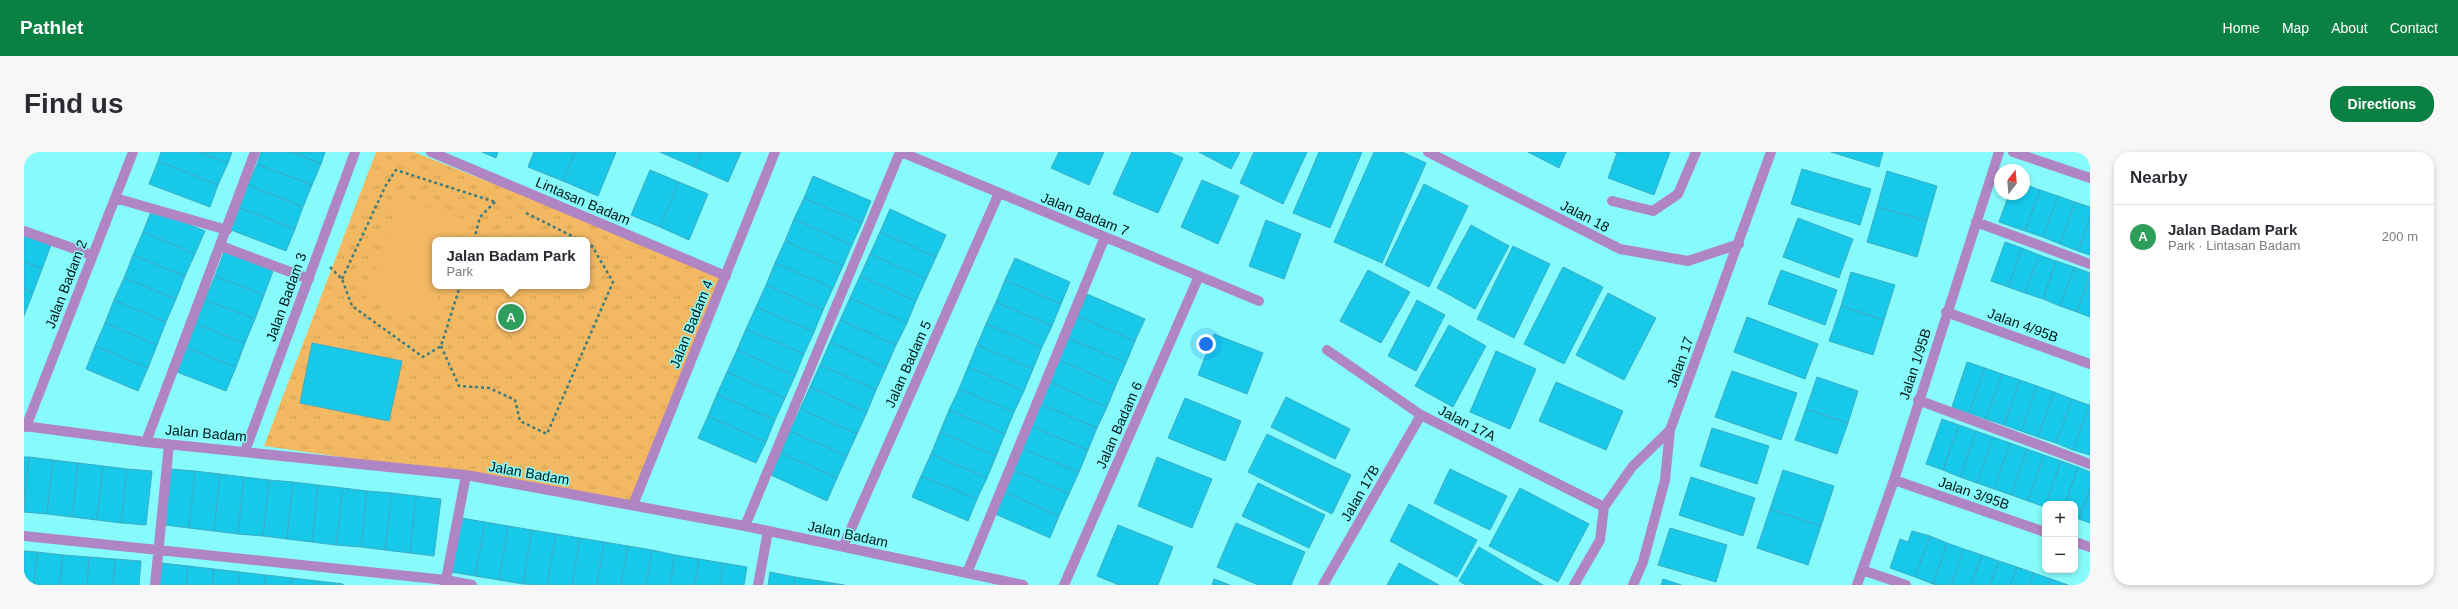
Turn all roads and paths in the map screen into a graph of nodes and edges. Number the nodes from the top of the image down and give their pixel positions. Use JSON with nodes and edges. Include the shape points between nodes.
{"nodes":[{"id":1,"x":133,"y":152,"type":"edge"},
{"id":2,"x":255,"y":152,"type":"edge"},
{"id":3,"x":355,"y":152,"type":"edge"},
{"id":4,"x":431,"y":152,"type":"edge"},
{"id":5,"x":775,"y":152,"type":"edge"},
{"id":6,"x":900,"y":152,"type":"edge"},
{"id":7,"x":1428,"y":152,"type":"edge"},
{"id":8,"x":1696,"y":152,"type":"edge"},
{"id":9,"x":1771,"y":152,"type":"edge"},
{"id":10,"x":1999,"y":152,"type":"edge"},
{"id":11,"x":2013,"y":152,"type":"edge"},
{"id":12,"x":2090,"y":178,"type":"edge"},
{"id":13,"x":510,"y":186,"type":"junction"},
{"id":14,"x":999,"y":193,"type":"junction"},
{"id":15,"x":115,"y":198,"type":"junction"},
{"id":16,"x":1612,"y":201,"type":"dead end"},
{"id":17,"x":495,"y":202,"type":"junction"},
{"id":18,"x":1976,"y":222,"type":"junction"},
{"id":19,"x":227,"y":230,"type":"junction"},
{"id":20,"x":24,"y":231,"type":"edge"},
{"id":21,"x":475,"y":237,"type":"edge"},
{"id":22,"x":1105,"y":237,"type":"junction"},
{"id":23,"x":1739,"y":244,"type":"junction"},
{"id":24,"x":590,"y":245,"type":"edge"},
{"id":25,"x":221,"y":246,"type":"junction"},
{"id":26,"x":316,"y":254,"type":"junction"},
{"id":27,"x":92,"y":255,"type":"junction"},
{"id":28,"x":2090,"y":264,"type":"edge"},
{"id":29,"x":726,"y":276,"type":"junction"},
{"id":30,"x":1199,"y":276,"type":"junction"},
{"id":31,"x":309,"y":279,"type":"junction"},
{"id":32,"x":342,"y":279,"type":"junction"},
{"id":33,"x":459,"y":289,"type":"edge"},
{"id":34,"x":1259,"y":301,"type":"dead end"},
{"id":35,"x":1946,"y":312,"type":"junction"},
{"id":36,"x":441,"y":346,"type":"junction"},
{"id":37,"x":1327,"y":350,"type":"dead end"},
{"id":38,"x":2090,"y":364,"type":"edge"},
{"id":39,"x":1918,"y":400,"type":"junction"},
{"id":40,"x":1421,"y":415,"type":"junction"},
{"id":41,"x":25,"y":426,"type":"edge"},
{"id":42,"x":1670,"y":430,"type":"junction"},
{"id":43,"x":146,"y":442,"type":"junction"},
{"id":44,"x":169,"y":444,"type":"junction"},
{"id":45,"x":245,"y":451,"type":"junction"},
{"id":46,"x":2090,"y":464,"type":"edge"},
{"id":47,"x":466,"y":475,"type":"junction"},
{"id":48,"x":1894,"y":480,"type":"junction"},
{"id":49,"x":633,"y":506,"type":"junction"},
{"id":50,"x":1604,"y":507,"type":"junction"},
{"id":51,"x":745,"y":526,"type":"junction"},
{"id":52,"x":768,"y":531,"type":"junction"},
{"id":53,"x":2042,"y":531,"type":"edge"},
{"id":54,"x":24,"y":536,"type":"edge"},
{"id":55,"x":2078,"y":543,"type":"edge"},
{"id":56,"x":843,"y":547,"type":"junction"},
{"id":57,"x":2090,"y":547,"type":"edge"},
{"id":58,"x":157,"y":549,"type":"junction"},
{"id":59,"x":1862,"y":570,"type":"junction"},
{"id":60,"x":967,"y":573,"type":"junction"},
{"id":61,"x":446,"y":583,"type":"edge"},
{"id":62,"x":155,"y":585,"type":"edge"},
{"id":63,"x":472,"y":585,"type":"edge"},
{"id":64,"x":758,"y":585,"type":"edge"},
{"id":65,"x":1023,"y":585,"type":"edge"},
{"id":66,"x":1064,"y":585,"type":"edge"},
{"id":67,"x":1323,"y":585,"type":"edge"},
{"id":68,"x":1574,"y":585,"type":"edge"},
{"id":69,"x":1633,"y":585,"type":"edge"},
{"id":70,"x":1857,"y":585,"type":"edge"},
{"id":71,"x":1906,"y":585,"type":"edge"}],
"edges":[{"from":1,"to":15,"type":"street","name":"Jalan Badam 2"},
{"from":2,"to":19,"type":"street"},
{"from":3,"to":26,"type":"street","name":"Jalan Badam 3"},
{"from":4,"to":13,"type":"street","name":"Lintasan Badam"},
{"from":5,"to":29,"type":"street","name":"Jalan Badam 4"},
{"from":6,"to":14,"type":"street","name":"Jalan Badam 7"},
{"from":6,"to":51,"type":"street"},
{"from":7,"to":23,"type":"street","name":"Jalan 18","via":[[1620,249],[1688,261]]},
{"from":8,"to":16,"type":"street","via":[[1678,194],[1653,211]]},
{"from":9,"to":23,"type":"street","name":"Jalan 17"},
{"from":10,"to":18,"type":"street","name":"Jalan 1/95B"},
{"from":11,"to":12,"type":"street"},
{"from":13,"to":17,"type":"path"},
{"from":13,"to":29,"type":"street","name":"Lintasan Badam"},
{"from":14,"to":22,"type":"street","name":"Jalan Badam 7"},
{"from":14,"to":56,"type":"street","name":"Jalan Badam 5"},
{"from":15,"to":19,"type":"street"},
{"from":15,"to":27,"type":"street","name":"Jalan Badam 2"},
{"from":17,"to":21,"type":"path","via":[[480,218]]},
{"from":17,"to":32,"type":"path","via":[[396,170],[386,185]]},
{"from":18,"to":28,"type":"street"},
{"from":18,"to":35,"type":"street","name":"Jalan 1/95B"},
{"from":19,"to":25,"type":"street"},
{"from":20,"to":27,"type":"street"},
{"from":22,"to":30,"type":"street","name":"Jalan Badam 7"},
{"from":22,"to":60,"type":"street"},
{"from":23,"to":42,"type":"street","name":"Jalan 17"},
{"from":24,"to":36,"type":"path","via":[[613,282],[547,434],[520,421],[515,400],[489,388],[459,386]]},
{"from":25,"to":31,"type":"street"},
{"from":25,"to":43,"type":"street"},
{"from":26,"to":31,"type":"street","name":"Jalan Badam 3"},
{"from":26,"to":32,"type":"path"},
{"from":27,"to":41,"type":"street","name":"Jalan Badam 2"},
{"from":29,"to":49,"type":"street","name":"Jalan Badam 4"},
{"from":30,"to":34,"type":"street","name":"Jalan Badam 7"},
{"from":30,"to":66,"type":"street","name":"Jalan Badam 6"},
{"from":31,"to":45,"type":"street","name":"Jalan Badam 3"},
{"from":32,"to":36,"type":"path","via":[[352,306],[423,357]]},
{"from":33,"to":36,"type":"path"},
{"from":35,"to":38,"type":"street","name":"Jalan 4/95B"},
{"from":35,"to":39,"type":"street","name":"Jalan 1/95B"},
{"from":37,"to":40,"type":"street","name":"Jalan 17A"},
{"from":39,"to":46,"type":"street"},
{"from":39,"to":48,"type":"street","name":"Jalan 1/95B"},
{"from":40,"to":50,"type":"street","name":"Jalan 17A"},
{"from":40,"to":67,"type":"street","name":"Jalan 17B"},
{"from":41,"to":43,"type":"street","name":"Jalan Badam"},
{"from":42,"to":50,"type":"street","via":[[1632,467]]},
{"from":42,"to":69,"type":"street","name":"Jalan 17","via":[[1665,480],[1643,562]]},
{"from":43,"to":44,"type":"street","name":"Jalan Badam"},
{"from":44,"to":45,"type":"street","name":"Jalan Badam"},
{"from":44,"to":58,"type":"street"},
{"from":45,"to":47,"type":"street","name":"Jalan Badam"},
{"from":47,"to":49,"type":"street","name":"Jalan Badam"},
{"from":47,"to":61,"type":"street"},
{"from":48,"to":53,"type":"street","name":"Jalan 3/95B"},
{"from":48,"to":59,"type":"street","name":"Jalan 1/95B"},
{"from":49,"to":51,"type":"street","name":"Jalan Badam"},
{"from":50,"to":68,"type":"street","via":[[1600,540]]},
{"from":51,"to":52,"type":"street","name":"Jalan Badam"},
{"from":52,"to":56,"type":"street","name":"Jalan Badam"},
{"from":52,"to":64,"type":"street"},
{"from":54,"to":58,"type":"street"},
{"from":55,"to":57,"type":"street"},
{"from":56,"to":60,"type":"street","name":"Jalan Badam"},
{"from":58,"to":61,"type":"street"},
{"from":58,"to":62,"type":"street"},
{"from":59,"to":70,"type":"street","name":"Jalan 1/95B"},
{"from":59,"to":71,"type":"street"},
{"from":60,"to":65,"type":"street","name":"Jalan Badam"},
{"from":61,"to":63,"type":"street"}]}
